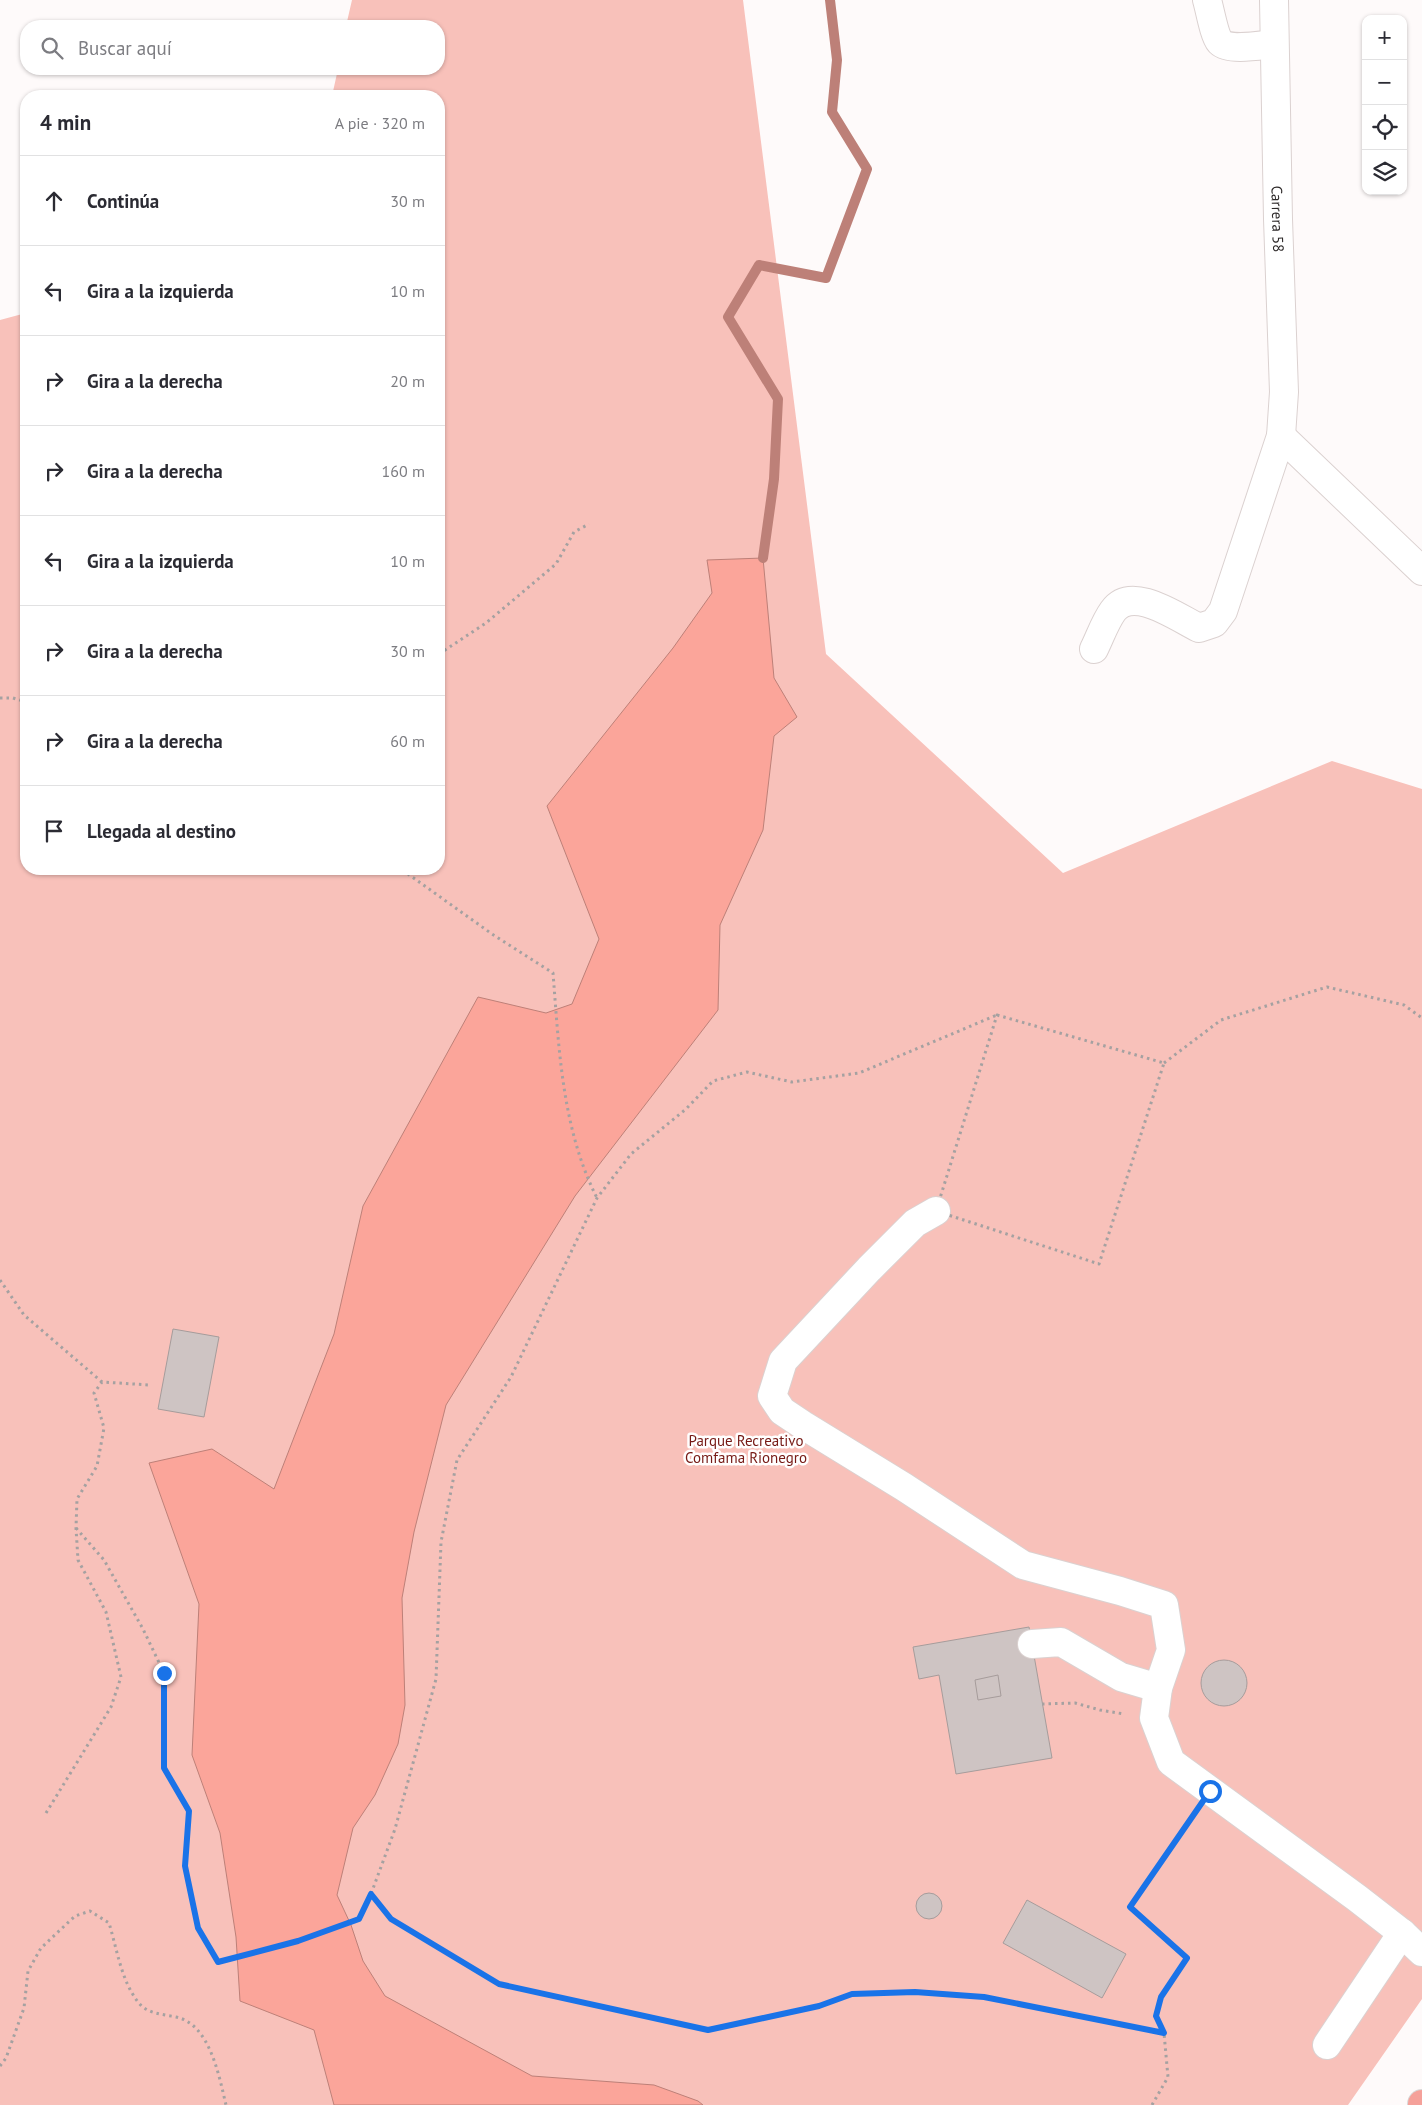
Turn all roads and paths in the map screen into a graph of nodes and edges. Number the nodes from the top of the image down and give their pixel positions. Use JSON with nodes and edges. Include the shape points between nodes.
{"nodes":[{"id":1,"x":1208,"y":0,"type":"edge"},
{"id":2,"x":1274,"y":0,"type":"edge"},
{"id":3,"x":1274,"y":44,"type":"junction"},
{"id":4,"x":1281,"y":436,"type":"junction"},
{"id":5,"x":589,"y":524,"type":"dead end"},
{"id":6,"x":1422,"y":571,"type":"edge"},
{"id":7,"x":445,"y":650,"type":"edge"},
{"id":8,"x":1094,"y":650,"type":"dead end"},
{"id":9,"x":0,"y":698,"type":"edge"},
{"id":10,"x":20,"y":700,"type":"edge"},
{"id":11,"x":409,"y":875,"type":"edge"},
{"id":12,"x":996,"y":1015,"type":"junction"},
{"id":13,"x":1422,"y":1018,"type":"edge"},
{"id":14,"x":1164,"y":1064,"type":"junction"},
{"id":15,"x":597,"y":1198,"type":"junction"},
{"id":16,"x":936,"y":1211,"type":"junction"},
{"id":17,"x":0,"y":1280,"type":"edge"},
{"id":18,"x":102,"y":1382,"type":"junction"},
{"id":19,"x":149,"y":1385,"type":"dead end"},
{"id":20,"x":76,"y":1528,"type":"junction"},
{"id":21,"x":1032,"y":1644,"type":"dead end"},
{"id":22,"x":1158,"y":1688,"type":"junction"},
{"id":23,"x":1042,"y":1704,"type":"dead end"},
{"id":24,"x":1154,"y":1718,"type":"junction"},
{"id":25,"x":1210,"y":1791,"type":"junction"},
{"id":26,"x":46,"y":1813,"type":"dead end"},
{"id":27,"x":371,"y":1894,"type":"junction"},
{"id":28,"x":1402,"y":1933,"type":"junction"},
{"id":29,"x":1422,"y":1952,"type":"edge"},
{"id":30,"x":1164,"y":2033,"type":"junction"},
{"id":31,"x":1326,"y":2045,"type":"dead end"},
{"id":32,"x":0,"y":2066,"type":"edge"},
{"id":33,"x":226,"y":2105,"type":"edge"},
{"id":34,"x":1152,"y":2105,"type":"edge"}],
"edges":[{"from":1,"to":3,"type":"street","via":[[1219,41],[1225,45]]},
{"from":2,"to":3,"type":"street","name":"Carrera 58"},
{"from":3,"to":4,"type":"street","name":"Carrera 58","via":[[1284,392]]},
{"from":4,"to":6,"type":"street"},
{"from":4,"to":8,"type":"street","name":"Carrera 58","via":[[1223,611],[1214,623],[1199,628],[1147,602],[1132,600],[1120,604],[1113,611]]},
{"from":5,"to":7,"type":"path","via":[[574,532],[556,564],[486,623]]},
{"from":9,"to":10,"type":"path"},
{"from":11,"to":15,"type":"path","via":[[553,973],[568,1115]]},
{"from":12,"to":14,"type":"path"},
{"from":12,"to":15,"type":"path","via":[[859,1073],[792,1082],[747,1072],[713,1081],[686,1109],[631,1154]]},
{"from":12,"to":16,"type":"path"},
{"from":13,"to":14,"type":"path","via":[[1404,1005],[1327,986],[1221,1020]]},
{"from":14,"to":16,"type":"path","via":[[1099,1264]]},
{"from":15,"to":27,"type":"path","via":[[511,1377],[457,1460],[441,1542],[436,1679],[395,1828]]},
{"from":16,"to":22,"type":"street","via":[[915,1223],[868,1269],[783,1361],[772,1396],[782,1411],[1023,1565],[1164,1605],[1171,1650]]},
{"from":17,"to":18,"type":"path","via":[[24,1315]]},
{"from":18,"to":19,"type":"path"},
{"from":18,"to":20,"type":"path","via":[[94,1393],[104,1428],[97,1466],[77,1499]]},
{"from":20,"to":26,"type":"path","via":[[78,1560],[106,1612],[121,1677],[111,1707]]},
{"from":20,"to":27,"type":"path","via":[[104,1560],[143,1628],[164,1673],[164,1768],[189,1811],[185,1866],[198,1928],[218,1962],[298,1941],[359,1919]]},
{"from":21,"to":22,"type":"street","via":[[1061,1642],[1122,1677]]},
{"from":22,"to":24,"type":"street"},
{"from":23,"to":24,"type":"path","via":[[1075,1703]]},
{"from":24,"to":25,"type":"street","via":[[1171,1762]]},
{"from":25,"to":28,"type":"street"},
{"from":25,"to":30,"type":"path","via":[[1130,1907],[1187,1958],[1161,1997],[1156,2016]]},
{"from":27,"to":30,"type":"path","via":[[391,1919],[499,1984],[708,2030],[819,2006],[852,1994],[915,1992],[984,1997]]},
{"from":28,"to":29,"type":"street"},
{"from":28,"to":31,"type":"street"},
{"from":30,"to":34,"type":"path","via":[[1168,2077]]},
{"from":32,"to":33,"type":"path","via":[[24,2008],[28,1971],[41,1948],[75,1916],[90,1912],[109,1923],[125,1978],[138,2003],[153,2013],[192,2022],[213,2055]]}]}
